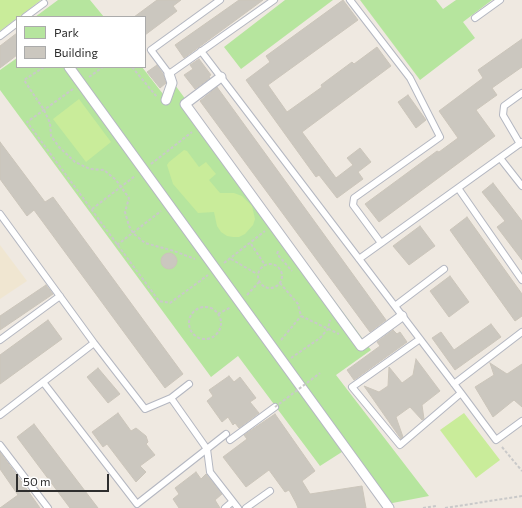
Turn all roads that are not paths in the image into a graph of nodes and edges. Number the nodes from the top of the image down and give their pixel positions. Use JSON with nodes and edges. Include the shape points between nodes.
{"nodes":[{"id":1,"x":220,"y":0,"type":"edge"},
{"id":2,"x":350,"y":0,"type":"edge"},
{"id":3,"x":500,"y":0,"type":"edge"},
{"id":4,"x":271,"y":1,"type":"edge"},
{"id":5,"x":44,"y":3,"type":"dead end"},
{"id":6,"x":26,"y":16,"type":"edge"},
{"id":7,"x":474,"y":18,"type":"dead end"},
{"id":8,"x":16,"y":24,"type":"edge"},
{"id":9,"x":0,"y":36,"type":"edge"},
{"id":10,"x":201,"y":51,"type":"junction"},
{"id":11,"x":70,"y":68,"type":"edge"},
{"id":12,"x":169,"y":74,"type":"junction"},
{"id":13,"x":221,"y":77,"type":"junction"},
{"id":14,"x":522,"y":93,"type":"edge"},
{"id":15,"x":166,"y":100,"type":"road end"},
{"id":16,"x":521,"y":143,"type":"edge"},
{"id":17,"x":500,"y":158,"type":"junction"},
{"id":18,"x":522,"y":186,"type":"edge"},
{"id":19,"x":458,"y":188,"type":"junction"},
{"id":20,"x":0,"y":214,"type":"edge"},
{"id":21,"x":381,"y":243,"type":"junction"},
{"id":22,"x":359,"y":259,"type":"junction"},
{"id":23,"x":444,"y":269,"type":"dead end"},
{"id":24,"x":522,"y":280,"type":"edge"},
{"id":25,"x":60,"y":296,"type":"junction"},
{"id":26,"x":394,"y":306,"type":"junction"},
{"id":27,"x":402,"y":316,"type":"junction"},
{"id":28,"x":522,"y":332,"type":"edge"},
{"id":29,"x":420,"y":339,"type":"junction"},
{"id":30,"x":0,"y":340,"type":"edge"},
{"id":31,"x":94,"y":343,"type":"junction"},
{"id":32,"x":43,"y":382,"type":"junction"},
{"id":33,"x":189,"y":384,"type":"dead end"},
{"id":34,"x":454,"y":384,"type":"junction"},
{"id":35,"x":461,"y":393,"type":"junction"},
{"id":36,"x":171,"y":398,"type":"junction"},
{"id":37,"x":275,"y":408,"type":"road end"},
{"id":38,"x":0,"y":415,"type":"edge"},
{"id":39,"x":522,"y":420,"type":"edge"},
{"id":40,"x":226,"y":434,"type":"dead end"},
{"id":41,"x":230,"y":440,"type":"dead end"},
{"id":42,"x":0,"y":445,"type":"edge"},
{"id":43,"x":207,"y":449,"type":"junction"},
{"id":44,"x":270,"y":491,"type":"dead end"},
{"id":45,"x":232,"y":502,"type":"junction"},
{"id":46,"x":139,"y":506,"type":"edge"},
{"id":47,"x":48,"y":508,"type":"edge"},
{"id":48,"x":224,"y":508,"type":"edge"},
{"id":49,"x":238,"y":508,"type":"edge"},
{"id":50,"x":246,"y":508,"type":"edge"},
{"id":51,"x":389,"y":508,"type":"edge"}],
"edges":[{"from":1,"to":12,"type":"lane","via":[[151,50]]},
{"from":2,"to":21,"type":"lane","via":[[410,78],[440,137],[354,198],[353,205]]},
{"from":3,"to":7,"type":"lane"},
{"from":4,"to":10,"type":"lane"},
{"from":5,"to":6,"type":"lane"},
{"from":8,"to":9,"type":"lane"},
{"from":10,"to":12,"type":"lane"},
{"from":10,"to":13,"type":"lane"},
{"from":11,"to":51,"type":"street"},
{"from":12,"to":15,"type":"street","via":[[172,83]]},
{"from":13,"to":22,"type":"lane"},
{"from":13,"to":27,"type":"street","via":[[185,104],[361,346]]},
{"from":14,"to":16,"type":"lane","via":[[504,106],[503,115]]},
{"from":16,"to":17,"type":"lane"},
{"from":17,"to":18,"type":"lane"},
{"from":17,"to":19,"type":"lane"},
{"from":19,"to":21,"type":"lane"},
{"from":19,"to":24,"type":"lane"},
{"from":20,"to":25,"type":"lane"},
{"from":21,"to":22,"type":"lane"},
{"from":22,"to":26,"type":"lane"},
{"from":23,"to":26,"type":"lane"},
{"from":25,"to":30,"type":"lane"},
{"from":25,"to":31,"type":"lane"},
{"from":26,"to":27,"type":"lane"},
{"from":27,"to":29,"type":"lane"},
{"from":28,"to":34,"type":"lane"},
{"from":29,"to":34,"type":"lane"},
{"from":29,"to":35,"type":"lane","via":[[352,387],[400,445]]},
{"from":31,"to":32,"type":"lane"},
{"from":31,"to":36,"type":"lane","via":[[145,409]]},
{"from":32,"to":38,"type":"lane"},
{"from":32,"to":46,"type":"lane"},
{"from":33,"to":36,"type":"lane"},
{"from":34,"to":35,"type":"lane"},
{"from":35,"to":39,"type":"lane","via":[[496,440]]},
{"from":36,"to":43,"type":"lane"},
{"from":37,"to":41,"type":"lane"},
{"from":40,"to":43,"type":"lane"},
{"from":42,"to":47,"type":"lane"},
{"from":43,"to":45,"type":"lane","via":[[210,472]]},
{"from":43,"to":46,"type":"lane"},
{"from":44,"to":50,"type":"lane"},
{"from":45,"to":48,"type":"lane"},
{"from":45,"to":49,"type":"lane"}]}
